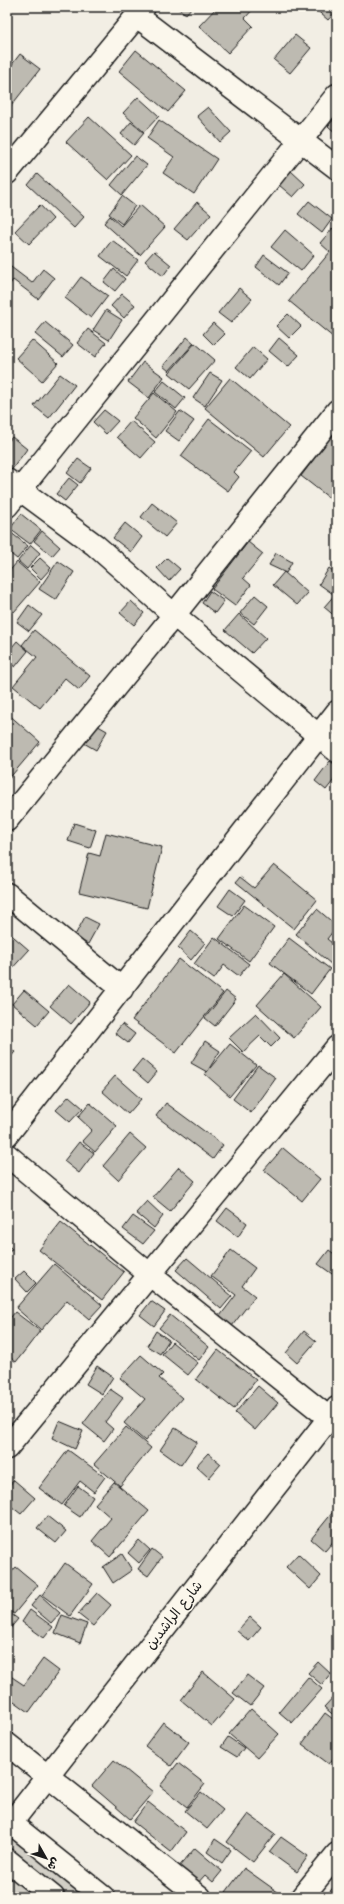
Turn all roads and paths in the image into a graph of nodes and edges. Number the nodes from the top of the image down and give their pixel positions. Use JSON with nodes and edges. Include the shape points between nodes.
{"nodes":[{"id":1,"x":140,"y":11,"type":"edge"},
{"id":2,"x":337,"y":95,"type":"edge"},
{"id":3,"x":300,"y":140,"type":"junction"},
{"id":4,"x":337,"y":168,"type":"edge"},
{"id":5,"x":8,"y":170,"type":"edge"},
{"id":6,"x":337,"y":411,"type":"edge"},
{"id":7,"x":11,"y":492,"type":"edge"},
{"id":8,"x":174,"y":615,"type":"junction"},
{"id":9,"x":337,"y":712,"type":"edge"},
{"id":10,"x":318,"y":736,"type":"junction"},
{"id":11,"x":337,"y":751,"type":"edge"},
{"id":12,"x":7,"y":820,"type":"edge"},
{"id":13,"x":7,"y":894,"type":"edge"},
{"id":14,"x":122,"y":989,"type":"junction"},
{"id":15,"x":337,"y":1047,"type":"edge"},
{"id":16,"x":7,"y":1135,"type":"edge"},
{"id":17,"x":7,"y":1155,"type":"edge"},
{"id":18,"x":149,"y":1274,"type":"junction"},
{"id":19,"x":333,"y":1413,"type":"edge"},
{"id":20,"x":7,"y":1448,"type":"edge"},
{"id":21,"x":7,"y":1744,"type":"edge"},
{"id":22,"x":47,"y":1776,"type":"junction"},
{"id":23,"x":8,"y":1824,"type":"edge"},
{"id":24,"x":337,"y":1854,"type":"edge"},
{"id":25,"x":7,"y":1860,"type":"edge"},
{"id":26,"x":53,"y":1897,"type":"edge"},
{"id":27,"x":103,"y":1897,"type":"edge"},
{"id":28,"x":200,"y":1897,"type":"edge"},
{"id":29,"x":302,"y":1897,"type":"edge"}],
"edges":[{"from":1,"to":3,"type":"street"},
{"from":1,"to":5,"type":"street"},
{"from":2,"to":3,"type":"street"},
{"from":3,"to":4,"type":"street"},
{"from":3,"to":7,"type":"street"},
{"from":6,"to":8,"type":"street"},
{"from":7,"to":8,"type":"street","via":[[95,545]]},
{"from":8,"to":10,"type":"street"},
{"from":8,"to":12,"type":"street"},
{"from":9,"to":10,"type":"street"},
{"from":10,"to":11,"type":"street"},
{"from":10,"to":14,"type":"street"},
{"from":13,"to":14,"type":"street"},
{"from":14,"to":16,"type":"street"},
{"from":15,"to":18,"type":"street"},
{"from":17,"to":18,"type":"street"},
{"from":18,"to":19,"type":"street"},
{"from":18,"to":20,"type":"street"},
{"from":19,"to":22,"type":"street","name":"شارع الراشدين"},
{"from":21,"to":22,"type":"street"},
{"from":22,"to":23,"type":"street","name":"شارع الراشدين"},
{"from":22,"to":28,"type":"street"},
{"from":23,"to":27,"type":"street"},
{"from":24,"to":29,"type":"street"},
{"from":25,"to":26,"type":"street"}]}
